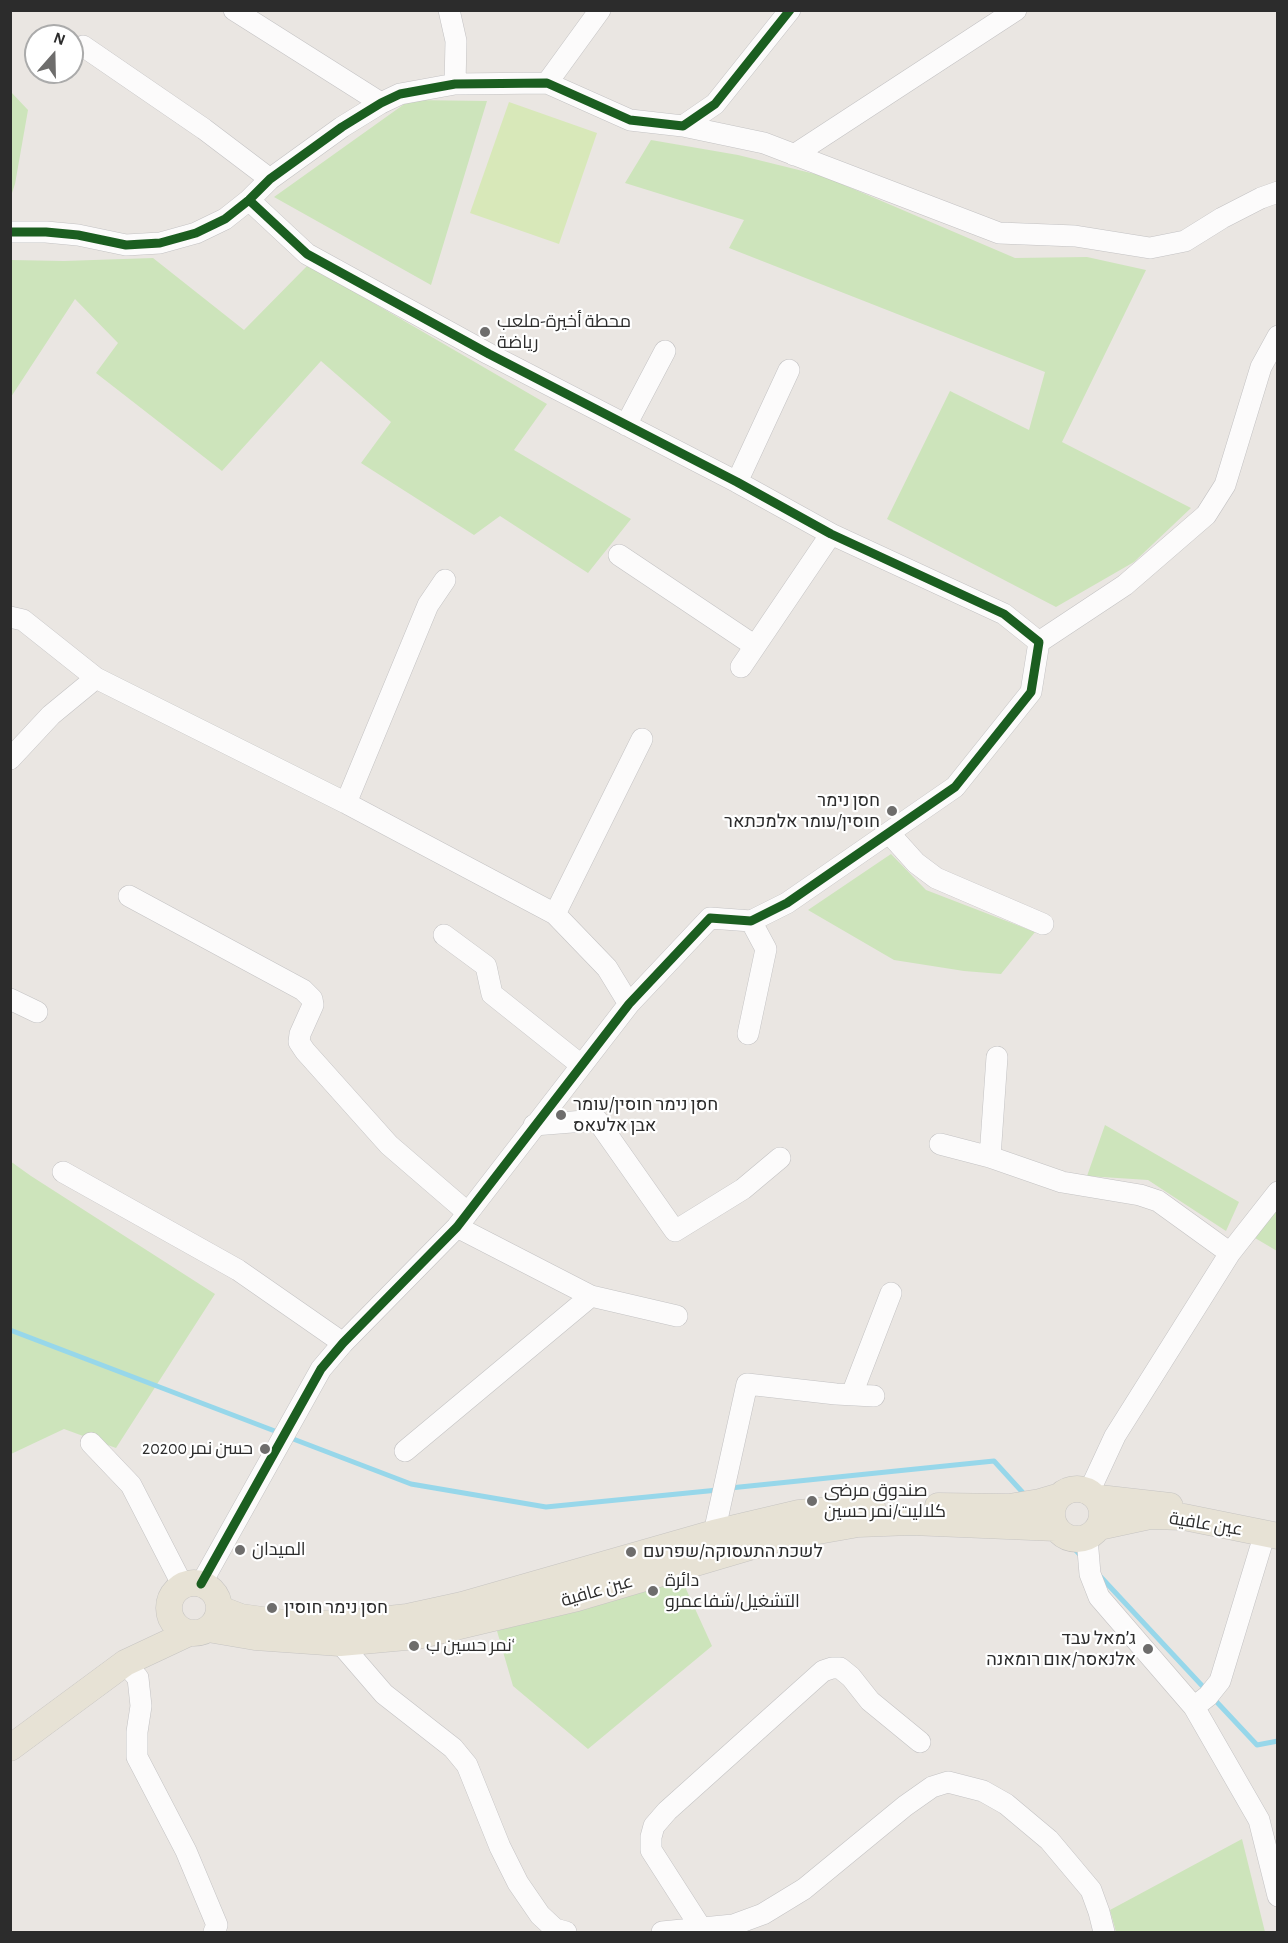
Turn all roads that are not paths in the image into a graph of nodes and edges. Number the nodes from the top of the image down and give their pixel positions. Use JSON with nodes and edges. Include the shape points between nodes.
{"nodes":[{"id":1,"x":234,"y":10,"type":"edge"},
{"id":2,"x":449,"y":10,"type":"edge"},
{"id":3,"x":600,"y":10,"type":"edge"},
{"id":4,"x":790,"y":10,"type":"edge"},
{"id":5,"x":1016,"y":10,"type":"edge"},
{"id":6,"x":84,"y":47,"type":"edge"},
{"id":7,"x":547,"y":83,"type":"junction"},
{"id":8,"x":455,"y":84,"type":"junction"},
{"id":9,"x":381,"y":103,"type":"junction"},
{"id":10,"x":683,"y":126,"type":"junction"},
{"id":11,"x":794,"y":155,"type":"junction"},
{"id":12,"x":270,"y":179,"type":"junction"},
{"id":13,"x":1278,"y":192,"type":"edge"},
{"id":14,"x":249,"y":200,"type":"junction"},
{"id":15,"x":10,"y":232,"type":"edge"},
{"id":16,"x":1278,"y":336,"type":"edge"},
{"id":17,"x":665,"y":351,"type":"dead end"},
{"id":18,"x":789,"y":370,"type":"dead end"},
{"id":19,"x":626,"y":425,"type":"junction"},
{"id":20,"x":737,"y":482,"type":"junction"},
{"id":21,"x":831,"y":534,"type":"junction"},
{"id":22,"x":619,"y":555,"type":"dead end"},
{"id":23,"x":445,"y":580,"type":"dead end"},
{"id":24,"x":10,"y":617,"type":"edge"},
{"id":25,"x":1039,"y":642,"type":"junction"},
{"id":26,"x":754,"y":646,"type":"junction"},
{"id":27,"x":741,"y":667,"type":"dead end"},
{"id":28,"x":96,"y":678,"type":"junction"},
{"id":29,"x":642,"y":739,"type":"dead end"},
{"id":30,"x":10,"y":759,"type":"edge"},
{"id":31,"x":346,"y":803,"type":"junction"},
{"id":32,"x":889,"y":833,"type":"junction"},
{"id":33,"x":129,"y":896,"type":"dead end"},
{"id":34,"x":555,"y":915,"type":"junction"},
{"id":35,"x":751,"y":921,"type":"junction"},
{"id":36,"x":1042,"y":924,"type":"dead end"},
{"id":37,"x":444,"y":935,"type":"dead end"},
{"id":38,"x":10,"y":999,"type":"edge"},
{"id":39,"x":629,"y":1004,"type":"junction"},
{"id":40,"x":37,"y":1011,"type":"dead end"},
{"id":41,"x":748,"y":1034,"type":"dead end"},
{"id":42,"x":997,"y":1057,"type":"dead end"},
{"id":43,"x":581,"y":1065,"type":"junction"},
{"id":44,"x":534,"y":1125,"type":"junction"},
{"id":45,"x":940,"y":1144,"type":"dead end"},
{"id":46,"x":990,"y":1157,"type":"junction"},
{"id":47,"x":780,"y":1158,"type":"dead end"},
{"id":48,"x":63,"y":1172,"type":"dead end"},
{"id":49,"x":1278,"y":1192,"type":"edge"},
{"id":50,"x":463,"y":1220,"type":"junction"},
{"id":51,"x":1230,"y":1253,"type":"junction"},
{"id":52,"x":891,"y":1293,"type":"dead end"},
{"id":53,"x":591,"y":1296,"type":"junction"},
{"id":54,"x":677,"y":1316,"type":"dead end"},
{"id":55,"x":344,"y":1343,"type":"junction"},
{"id":56,"x":852,"y":1394,"type":"junction"},
{"id":57,"x":874,"y":1396,"type":"dead end"},
{"id":58,"x":91,"y":1443,"type":"dead end"},
{"id":59,"x":405,"y":1451,"type":"dead end"},
{"id":60,"x":1094,"y":1495,"type":"junction"},
{"id":61,"x":1057,"y":1497,"type":"junction"},
{"id":62,"x":1056,"y":1528,"type":"junction"},
{"id":63,"x":1273,"y":1530,"type":"edge"},
{"id":64,"x":714,"y":1533,"type":"junction"},
{"id":65,"x":1093,"y":1533,"type":"junction"},
{"id":66,"x":192,"y":1585,"type":"junction"},
{"id":67,"x":168,"y":1609,"type":"junction"},
{"id":68,"x":205,"y":1624,"type":"junction"},
{"id":69,"x":340,"y":1643,"type":"junction"},
{"id":70,"x":125,"y":1663,"type":"junction"},
{"id":71,"x":1194,"y":1707,"type":"junction"},
{"id":72,"x":920,"y":1743,"type":"dead end"},
{"id":73,"x":10,"y":1748,"type":"edge"},
{"id":74,"x":1278,"y":1896,"type":"edge"},
{"id":75,"x":701,"y":1928,"type":"junction"},
{"id":76,"x":558,"y":1931,"type":"edge"},
{"id":77,"x":214,"y":1932,"type":"edge"},
{"id":78,"x":662,"y":1932,"type":"edge"},
{"id":79,"x":1104,"y":1932,"type":"edge"}],
"edges":[{"from":1,"to":9,"type":"street"},
{"from":2,"to":8,"type":"street","via":[[456,41]]},
{"from":3,"to":7,"type":"street"},
{"from":4,"to":10,"type":"street","via":[[715,104]]},
{"from":5,"to":11,"type":"street"},
{"from":6,"to":12,"type":"street"},
{"from":7,"to":8,"type":"street"},
{"from":7,"to":10,"type":"street","via":[[630,120]]},
{"from":8,"to":9,"type":"street","via":[[400,94]]},
{"from":9,"to":12,"type":"street"},
{"from":10,"to":11,"type":"street","via":[[764,143]]},
{"from":11,"to":13,"type":"street","via":[[999,233],[1075,236],[1150,248],[1185,241],[1222,218]]},
{"from":12,"to":14,"type":"street"},
{"from":14,"to":15,"type":"street","via":[[225,219],[196,233],[160,243],[126,244],[78,235]]},
{"from":14,"to":19,"type":"street","via":[[307,254]]},
{"from":16,"to":25,"type":"street","via":[[1261,367],[1225,485],[1206,515],[1125,585]]},
{"from":17,"to":19,"type":"street"},
{"from":18,"to":20,"type":"street"},
{"from":19,"to":20,"type":"street"},
{"from":20,"to":21,"type":"street"},
{"from":21,"to":25,"type":"street","via":[[1004,614]]},
{"from":21,"to":26,"type":"street"},
{"from":22,"to":26,"type":"street"},
{"from":23,"to":31,"type":"street","via":[[428,606]]},
{"from":24,"to":28,"type":"street","via":[[23,620]]},
{"from":25,"to":32,"type":"street","via":[[1031,692],[956,787]]},
{"from":26,"to":27,"type":"street"},
{"from":28,"to":30,"type":"street","via":[[51,715]]},
{"from":28,"to":31,"type":"street"},
{"from":29,"to":34,"type":"street"},
{"from":31,"to":34,"type":"street"},
{"from":32,"to":35,"type":"street","via":[[786,903]]},
{"from":32,"to":36,"type":"street","via":[[936,878]]},
{"from":33,"to":50,"type":"street","via":[[308,995],[314,1005],[300,1034],[299,1042],[305,1051]]},
{"from":34,"to":39,"type":"street","via":[[607,968]]},
{"from":35,"to":39,"type":"street","via":[[710,918]]},
{"from":35,"to":41,"type":"street","via":[[766,949]]},
{"from":37,"to":43,"type":"street","via":[[486,966],[492,994]]},
{"from":38,"to":40,"type":"street"},
{"from":39,"to":43,"type":"street"},
{"from":42,"to":46,"type":"street"},
{"from":43,"to":44,"type":"street"},
{"from":44,"to":47,"type":"street","via":[[597,1120],[675,1231],[743,1189]]},
{"from":44,"to":50,"type":"street"},
{"from":45,"to":46,"type":"street"},
{"from":46,"to":51,"type":"street","via":[[1062,1182],[1158,1201]]},
{"from":48,"to":55,"type":"street","via":[[238,1270]]},
{"from":49,"to":51,"type":"street"},
{"from":50,"to":53,"type":"street"},
{"from":50,"to":55,"type":"street"},
{"from":51,"to":60,"type":"street","via":[[1115,1436]]},
{"from":52,"to":56,"type":"street"},
{"from":53,"to":54,"type":"street"},
{"from":53,"to":59,"type":"street"},
{"from":55,"to":66,"type":"street","via":[[321,1370]]},
{"from":56,"to":57,"type":"street"},
{"from":56,"to":64,"type":"street","via":[[747,1384]]},
{"from":58,"to":66,"type":"street","via":[[131,1485]]},
{"from":60,"to":61,"type":"main road","via":[[1076,1489]]},
{"from":60,"to":63,"type":"main road","name":"عين عافية"},
{"from":60,"to":65,"type":"main road","via":[[1102,1515]]},
{"from":61,"to":62,"type":"main road","via":[[1051,1515]]},
{"from":61,"to":64,"type":"main road","name":"عين عافية","via":[[1009,1507],[873,1506],[799,1513]]},
{"from":62,"to":65,"type":"main road","via":[[1072,1539]]},
{"from":62,"to":69,"type":"main road","name":"عين عافية","via":[[911,1522],[848,1526],[780,1538],[500,1618],[417,1636]]},
{"from":63,"to":65,"type":"main road","name":"عين عافية","via":[[1150,1516]]},
{"from":63,"to":71,"type":"street","via":[[1220,1681]]},
{"from":64,"to":68,"type":"main road","name":"عين عافية","via":[[407,1617],[292,1624],[241,1617]]},
{"from":65,"to":71,"type":"street","via":[[1090,1574],[1099,1598]]},
{"from":66,"to":67,"type":"main road","via":[[173,1594]]},
{"from":66,"to":68,"type":"main road","via":[[214,1593],[218,1600]]},
{"from":67,"to":68,"type":"main road","via":[[174,1624]]},
{"from":67,"to":70,"type":"main road"},
{"from":68,"to":69,"type":"main road","name":"عين عافية","via":[[255,1637]]},
{"from":68,"to":70,"type":"main road"},
{"from":69,"to":76,"type":"street","via":[[384,1694],[453,1748],[467,1765],[518,1883],[540,1915]]},
{"from":70,"to":73,"type":"main road"},
{"from":70,"to":77,"type":"street","via":[[138,1678],[141,1706],[137,1757],[186,1851],[217,1925]]},
{"from":71,"to":74,"type":"street","via":[[1259,1820]]},
{"from":72,"to":75,"type":"street","via":[[870,1701],[840,1668],[823,1671],[654,1826],[651,1850]]},
{"from":75,"to":78,"type":"street"},
{"from":75,"to":79,"type":"street","via":[[733,1924],[763,1914],[804,1889],[905,1806],[932,1787],[948,1782],[983,1791],[999,1800],[1049,1840],[1091,1890]]}]}
